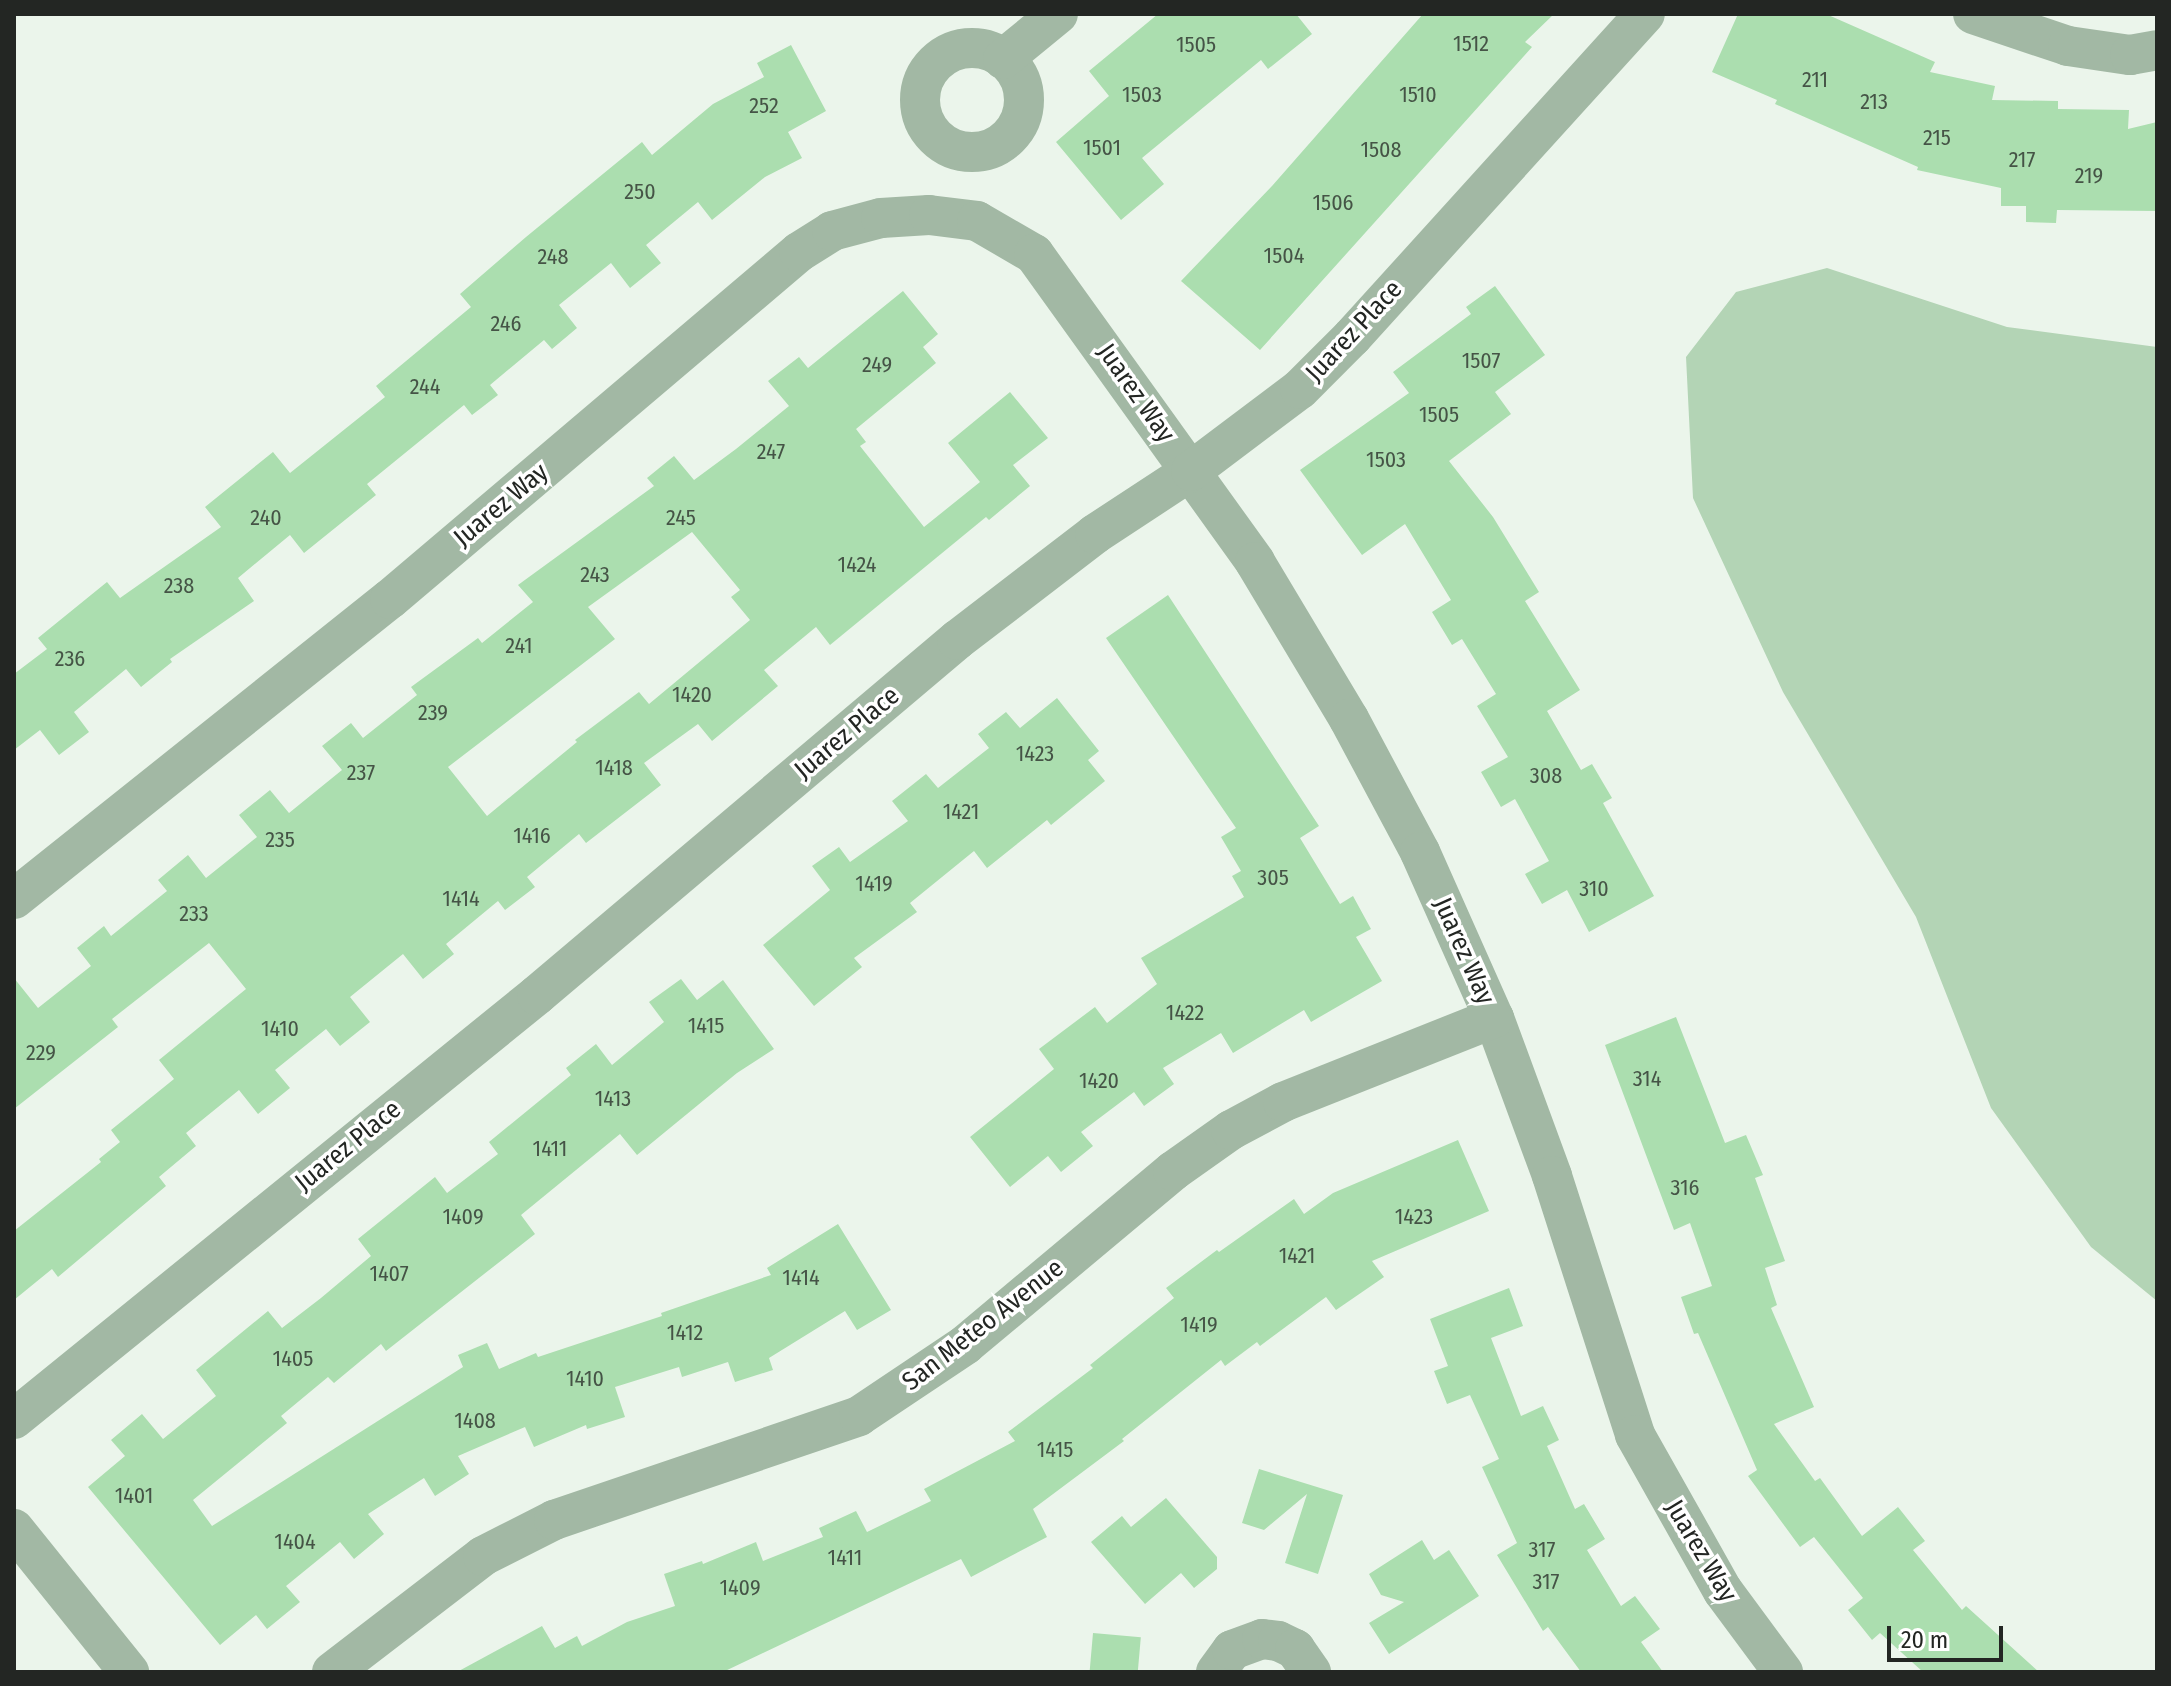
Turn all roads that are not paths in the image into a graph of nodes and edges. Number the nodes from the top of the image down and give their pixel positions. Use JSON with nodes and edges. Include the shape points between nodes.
{"nodes":[{"id":1,"x":1058,"y":14,"type":"edge"},
{"id":2,"x":1645,"y":14,"type":"edge"},
{"id":3,"x":1973,"y":14,"type":"edge"},
{"id":4,"x":2157,"y":50,"type":"edge"},
{"id":5,"x":1003,"y":59,"type":"dead end"},
{"id":6,"x":1191,"y":471,"type":"junction"},
{"id":7,"x":14,"y":899,"type":"edge"},
{"id":8,"x":1494,"y":1018,"type":"junction"},
{"id":9,"x":14,"y":1419,"type":"edge"},
{"id":10,"x":14,"y":1529,"type":"edge"},
{"id":11,"x":129,"y":1672,"type":"edge"},
{"id":12,"x":332,"y":1672,"type":"edge"},
{"id":13,"x":1216,"y":1672,"type":"edge"},
{"id":14,"x":1311,"y":1672,"type":"edge"},
{"id":15,"x":1783,"y":1672,"type":"edge"}],
"edges":[{"from":1,"to":5,"type":"street"},
{"from":2,"to":6,"type":"street","name":"Juarez Place","via":[[1352,337],[1300,389]]},
{"from":3,"to":4,"type":"street","via":[[2068,46],[2130,55]]},
{"from":6,"to":7,"type":"street","name":"Juarez Way","via":[[1034,254],[977,221],[929,215],[881,218],[832,231],[799,252],[390,599]]},
{"from":6,"to":8,"type":"street","name":"Juarez Way","via":[[1255,562],[1349,719],[1420,852]]},
{"from":6,"to":9,"type":"street","name":"Juarez Place","via":[[1095,534],[957,640],[537,995]]},
{"from":8,"to":12,"type":"street","name":"San Meteo Avenue","via":[[1283,1102],[1231,1130],[1173,1171],[965,1345],[859,1416],[554,1520],[483,1556]]},
{"from":8,"to":15,"type":"street","name":"Juarez Way","via":[[1552,1176],[1635,1435],[1723,1591]]},
{"from":10,"to":11,"type":"street"},
{"from":13,"to":14,"type":"street","via":[[1232,1650],[1262,1639],[1295,1649]]}]}
